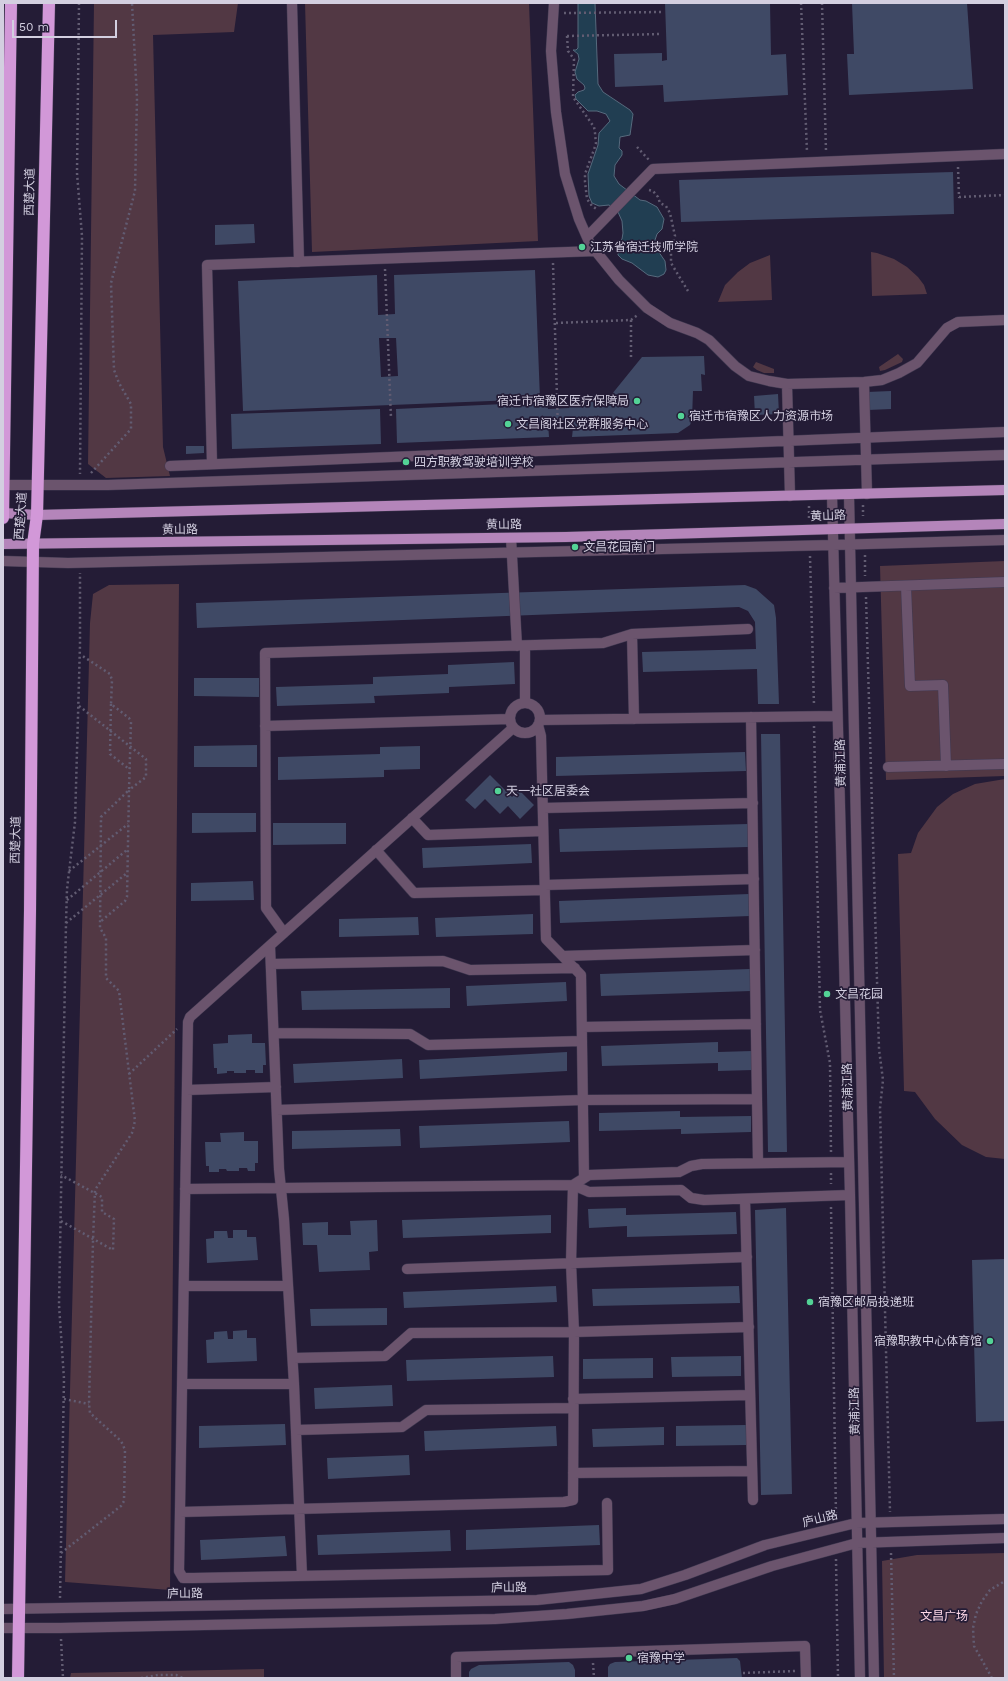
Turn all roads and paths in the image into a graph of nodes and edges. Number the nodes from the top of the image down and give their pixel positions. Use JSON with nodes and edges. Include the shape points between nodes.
{"nodes":[{"id":1,"x":11,"y":3,"type":"edge"},
{"id":2,"x":49,"y":3,"type":"edge"},
{"id":3,"x":79,"y":3,"type":"edge"},
{"id":4,"x":132,"y":3,"type":"edge"},
{"id":5,"x":292,"y":3,"type":"edge"},
{"id":6,"x":554,"y":3,"type":"edge"},
{"id":7,"x":801,"y":3,"type":"edge"},
{"id":8,"x":822,"y":3,"type":"edge"},
{"id":9,"x":662,"y":12,"type":"dead end"},
{"id":10,"x":569,"y":13,"type":"dead end"},
{"id":11,"x":662,"y":34,"type":"dead end"},
{"id":12,"x":637,"y":147,"type":"dead end"},
{"id":13,"x":1005,"y":154,"type":"edge"},
{"id":14,"x":958,"y":156,"type":"junction"},
{"id":15,"x":807,"y":162,"type":"junction"},
{"id":16,"x":826,"y":162,"type":"junction"},
{"id":17,"x":653,"y":169,"type":"junction"},
{"id":18,"x":638,"y":186,"type":"junction"},
{"id":19,"x":1005,"y":195,"type":"edge"},
{"id":20,"x":606,"y":218,"type":"junction"},
{"id":21,"x":588,"y":237,"type":"junction"},
{"id":22,"x":596,"y":251,"type":"junction"},
{"id":23,"x":553,"y":253,"type":"junction"},
{"id":24,"x":385,"y":259,"type":"junction"},
{"id":25,"x":299,"y":262,"type":"junction"},
{"id":26,"x":688,"y":291,"type":"dead end"},
{"id":27,"x":647,"y":308,"type":"junction"},
{"id":28,"x":631,"y":320,"type":"junction"},
{"id":29,"x":1005,"y":320,"type":"edge"},
{"id":30,"x":556,"y":323,"type":"junction"},
{"id":31,"x":632,"y":358,"type":"dead end"},
{"id":32,"x":864,"y":382,"type":"junction"},
{"id":33,"x":787,"y":384,"type":"junction"},
{"id":34,"x":391,"y":418,"type":"dead end"},
{"id":35,"x":558,"y":431,"type":"dead end"},
{"id":36,"x":1005,"y":432,"type":"edge"},
{"id":37,"x":866,"y":438,"type":"junction"},
{"id":38,"x":788,"y":441,"type":"junction"},
{"id":39,"x":1005,"y":455,"type":"edge"},
{"id":40,"x":866,"y":460,"type":"junction"},
{"id":41,"x":789,"y":462,"type":"junction"},
{"id":42,"x":212,"y":464,"type":"junction"},
{"id":43,"x":170,"y":466,"type":"dead end"},
{"id":44,"x":4,"y":485,"type":"edge"},
{"id":45,"x":38,"y":485,"type":"junction"},
{"id":46,"x":80,"y":485,"type":"junction"},
{"id":47,"x":1005,"y":490,"type":"edge"},
{"id":48,"x":865,"y":494,"type":"junction"},
{"id":49,"x":832,"y":495,"type":"junction"},
{"id":50,"x":848,"y":495,"type":"junction"},
{"id":51,"x":790,"y":496,"type":"junction"},
{"id":52,"x":809,"y":496,"type":"junction"},
{"id":53,"x":3,"y":513,"type":"edge"},
{"id":54,"x":37,"y":515,"type":"junction"},
{"id":55,"x":3,"y":518,"type":"edge"},
{"id":56,"x":1005,"y":524,"type":"edge"},
{"id":57,"x":849,"y":528,"type":"junction"},
{"id":58,"x":864,"y":528,"type":"junction"},
{"id":59,"x":832,"y":529,"type":"junction"},
{"id":60,"x":809,"y":530,"type":"junction"},
{"id":61,"x":511,"y":538,"type":"junction"},
{"id":62,"x":1005,"y":540,"type":"edge"},
{"id":63,"x":3,"y":544,"type":"edge"},
{"id":64,"x":34,"y":544,"type":"junction"},
{"id":65,"x":864,"y":544,"type":"junction"},
{"id":66,"x":832,"y":545,"type":"junction"},
{"id":67,"x":850,"y":545,"type":"junction"},
{"id":68,"x":810,"y":546,"type":"junction"},
{"id":69,"x":512,"y":552,"type":"junction"},
{"id":70,"x":3,"y":562,"type":"edge"},
{"id":71,"x":33,"y":562,"type":"junction"},
{"id":72,"x":80,"y":562,"type":"junction"},
{"id":73,"x":1005,"y":582,"type":"edge"},
{"id":74,"x":906,"y":586,"type":"junction"},
{"id":75,"x":850,"y":587,"type":"junction"},
{"id":76,"x":866,"y":587,"type":"junction"},
{"id":77,"x":834,"y":588,"type":"junction"},
{"id":78,"x":748,"y":629,"type":"dead end"},
{"id":79,"x":632,"y":634,"type":"junction"},
{"id":80,"x":521,"y":646,"type":"junction"},
{"id":81,"x":80,"y":654,"type":"junction"},
{"id":82,"x":525,"y":703,"type":"junction"},
{"id":83,"x":111,"y":704,"type":"junction"},
{"id":84,"x":78,"y":706,"type":"junction"},
{"id":85,"x":814,"y":716,"type":"junction"},
{"id":86,"x":837,"y":716,"type":"junction"},
{"id":87,"x":751,"y":717,"type":"junction"},
{"id":88,"x":634,"y":719,"type":"junction"},
{"id":89,"x":539,"y":722,"type":"junction"},
{"id":90,"x":511,"y":723,"type":"junction"},
{"id":91,"x":265,"y":726,"type":"junction"},
{"id":92,"x":111,"y":731,"type":"junction"},
{"id":93,"x":130,"y":746,"type":"junction"},
{"id":94,"x":1005,"y":764,"type":"edge"},
{"id":95,"x":946,"y":766,"type":"junction"},
{"id":96,"x":888,"y":767,"type":"dead end"},
{"id":97,"x":129,"y":769,"type":"junction"},
{"id":98,"x":129,"y":790,"type":"junction"},
{"id":99,"x":753,"y":803,"type":"junction"},
{"id":100,"x":543,"y":808,"type":"junction"},
{"id":101,"x":412,"y":818,"type":"junction"},
{"id":102,"x":128,"y":824,"type":"junction"},
{"id":103,"x":543,"y":831,"type":"junction"},
{"id":104,"x":100,"y":847,"type":"junction"},
{"id":105,"x":128,"y":849,"type":"junction"},
{"id":106,"x":376,"y":850,"type":"junction"},
{"id":107,"x":69,"y":872,"type":"junction"},
{"id":108,"x":100,"y":872,"type":"junction"},
{"id":109,"x":128,"y":873,"type":"junction"},
{"id":110,"x":754,"y":879,"type":"junction"},
{"id":111,"x":545,"y":888,"type":"junction"},
{"id":112,"x":100,"y":896,"type":"junction"},
{"id":113,"x":66,"y":900,"type":"junction"},
{"id":114,"x":100,"y":922,"type":"junction"},
{"id":115,"x":66,"y":923,"type":"junction"},
{"id":116,"x":284,"y":934,"type":"junction"},
{"id":117,"x":270,"y":946,"type":"junction"},
{"id":118,"x":755,"y":950,"type":"junction"},
{"id":119,"x":563,"y":956,"type":"junction"},
{"id":120,"x":271,"y":964,"type":"junction"},
{"id":121,"x":575,"y":968,"type":"junction"},
{"id":122,"x":190,"y":1017,"type":"junction"},
{"id":123,"x":756,"y":1024,"type":"junction"},
{"id":124,"x":582,"y":1027,"type":"junction"},
{"id":125,"x":274,"y":1033,"type":"junction"},
{"id":126,"x":582,"y":1041,"type":"junction"},
{"id":127,"x":129,"y":1074,"type":"junction"},
{"id":128,"x":276,"y":1087,"type":"junction"},
{"id":129,"x":187,"y":1090,"type":"junction"},
{"id":130,"x":757,"y":1099,"type":"junction"},
{"id":131,"x":583,"y":1100,"type":"junction"},
{"id":132,"x":277,"y":1110,"type":"junction"},
{"id":133,"x":831,"y":1162,"type":"junction"},
{"id":134,"x":849,"y":1162,"type":"junction"},
{"id":135,"x":758,"y":1163,"type":"junction"},
{"id":136,"x":61,"y":1175,"type":"junction"},
{"id":137,"x":584,"y":1178,"type":"junction"},
{"id":138,"x":573,"y":1185,"type":"junction"},
{"id":139,"x":282,"y":1188,"type":"junction"},
{"id":140,"x":185,"y":1189,"type":"junction"},
{"id":141,"x":95,"y":1193,"type":"junction"},
{"id":142,"x":831,"y":1196,"type":"junction"},
{"id":143,"x":850,"y":1196,"type":"junction"},
{"id":144,"x":745,"y":1199,"type":"junction"},
{"id":145,"x":61,"y":1221,"type":"junction"},
{"id":146,"x":93,"y":1240,"type":"junction"},
{"id":147,"x":747,"y":1257,"type":"junction"},
{"id":148,"x":571,"y":1262,"type":"junction"},
{"id":149,"x":407,"y":1269,"type":"dead end"},
{"id":150,"x":184,"y":1286,"type":"junction"},
{"id":151,"x":288,"y":1286,"type":"junction"},
{"id":152,"x":749,"y":1327,"type":"junction"},
{"id":153,"x":574,"y":1332,"type":"junction"},
{"id":154,"x":292,"y":1358,"type":"junction"},
{"id":155,"x":182,"y":1384,"type":"junction"},
{"id":156,"x":294,"y":1384,"type":"junction"},
{"id":157,"x":750,"y":1395,"type":"junction"},
{"id":158,"x":64,"y":1399,"type":"junction"},
{"id":159,"x":573,"y":1403,"type":"junction"},
{"id":160,"x":89,"y":1404,"type":"junction"},
{"id":161,"x":296,"y":1430,"type":"junction"},
{"id":162,"x":752,"y":1471,"type":"junction"},
{"id":163,"x":573,"y":1473,"type":"junction"},
{"id":164,"x":753,"y":1500,"type":"dead end"},
{"id":165,"x":607,"y":1503,"type":"dead end"},
{"id":166,"x":300,"y":1509,"type":"junction"},
{"id":167,"x":180,"y":1512,"type":"junction"},
{"id":168,"x":1005,"y":1520,"type":"edge"},
{"id":169,"x":890,"y":1522,"type":"junction"},
{"id":170,"x":856,"y":1523,"type":"junction"},
{"id":171,"x":871,"y":1523,"type":"junction"},
{"id":172,"x":836,"y":1528,"type":"junction"},
{"id":173,"x":1005,"y":1538,"type":"edge"},
{"id":174,"x":872,"y":1542,"type":"junction"},
{"id":175,"x":890,"y":1542,"type":"junction"},
{"id":176,"x":857,"y":1543,"type":"junction"},
{"id":177,"x":836,"y":1549,"type":"junction"},
{"id":178,"x":61,"y":1553,"type":"junction"},
{"id":179,"x":302,"y":1576,"type":"junction"},
{"id":180,"x":1005,"y":1581,"type":"edge"},
{"id":181,"x":3,"y":1609,"type":"edge"},
{"id":182,"x":19,"y":1609,"type":"junction"},
{"id":183,"x":60,"y":1609,"type":"junction"},
{"id":184,"x":3,"y":1628,"type":"edge"},
{"id":185,"x":19,"y":1628,"type":"junction"},
{"id":186,"x":60,"y":1628,"type":"junction"},
{"id":187,"x":744,"y":1673,"type":"dead end"},
{"id":188,"x":806,"y":1674,"type":"edge"},
{"id":189,"x":18,"y":1678,"type":"edge"},
{"id":190,"x":62,"y":1678,"type":"edge"},
{"id":191,"x":141,"y":1678,"type":"edge"},
{"id":192,"x":183,"y":1678,"type":"edge"},
{"id":193,"x":456,"y":1678,"type":"edge"},
{"id":194,"x":838,"y":1678,"type":"edge"},
{"id":195,"x":860,"y":1678,"type":"edge"},
{"id":196,"x":874,"y":1678,"type":"edge"},
{"id":197,"x":894,"y":1678,"type":"edge"},
{"id":198,"x":992,"y":1678,"type":"edge"}],
"edges":[{"from":1,"to":44,"type":"highway","name":"西楚大道"},
{"from":2,"to":45,"type":"highway","name":"西楚大道"},
{"from":3,"to":46,"type":"path","via":[[77,173],[82,236]]},
{"from":4,"to":46,"type":"path","via":[[137,98],[135,191],[111,284],[114,370],[118,383],[131,404],[131,429]]},
{"from":5,"to":25,"type":"street"},
{"from":6,"to":21,"type":"street","via":[[551,51],[565,174],[579,219]]},
{"from":7,"to":15,"type":"path"},
{"from":8,"to":16,"type":"path"},
{"from":9,"to":10,"type":"path"},
{"from":11,"to":20,"type":"path","via":[[568,36],[568,51],[574,59],[573,97],[595,133],[596,144],[585,174],[587,199]]},
{"from":12,"to":17,"type":"path","via":[[647,156]]},
{"from":13,"to":14,"type":"street"},
{"from":14,"to":16,"type":"street"},
{"from":14,"to":19,"type":"path","via":[[959,197]]},
{"from":15,"to":16,"type":"street"},
{"from":15,"to":17,"type":"street"},
{"from":17,"to":18,"type":"street"},
{"from":18,"to":20,"type":"street"},
{"from":18,"to":26,"type":"path","via":[[653,191],[670,213],[675,231],[671,263]]},
{"from":20,"to":21,"type":"street"},
{"from":21,"to":22,"type":"street"},
{"from":22,"to":23,"type":"street"},
{"from":22,"to":27,"type":"street","via":[[619,280]]},
{"from":23,"to":24,"type":"street"},
{"from":23,"to":30,"type":"path"},
{"from":24,"to":25,"type":"street"},
{"from":24,"to":34,"type":"path"},
{"from":25,"to":42,"type":"street","via":[[207,265]]},
{"from":27,"to":28,"type":"path"},
{"from":27,"to":33,"type":"street","via":[[670,323],[709,340],[749,376]]},
{"from":28,"to":30,"type":"path"},
{"from":28,"to":31,"type":"path"},
{"from":29,"to":32,"type":"street","via":[[958,322],[947,328],[917,363],[882,380]]},
{"from":30,"to":35,"type":"path"},
{"from":32,"to":33,"type":"street"},
{"from":32,"to":37,"type":"street"},
{"from":33,"to":38,"type":"street"},
{"from":36,"to":37,"type":"street"},
{"from":37,"to":38,"type":"street"},
{"from":37,"to":40,"type":"street"},
{"from":38,"to":41,"type":"street"},
{"from":38,"to":42,"type":"street"},
{"from":39,"to":40,"type":"street"},
{"from":40,"to":41,"type":"street"},
{"from":40,"to":48,"type":"street"},
{"from":41,"to":46,"type":"street"},
{"from":41,"to":51,"type":"street"},
{"from":42,"to":43,"type":"street"},
{"from":44,"to":45,"type":"street"},
{"from":44,"to":53,"type":"highway","name":"西楚大道"},
{"from":45,"to":46,"type":"street"},
{"from":45,"to":54,"type":"highway","name":"西楚大道"},
{"from":47,"to":48,"type":"main road","name":"黄山路"},
{"from":48,"to":50,"type":"main road","name":"黄山路"},
{"from":48,"to":58,"type":"path"},
{"from":49,"to":50,"type":"main road","name":"黄山路"},
{"from":49,"to":52,"type":"main road","name":"黄山路"},
{"from":49,"to":59,"type":"street","name":"黄浦江路"},
{"from":50,"to":57,"type":"street","name":"黄浦江路"},
{"from":51,"to":52,"type":"main road","name":"黄山路"},
{"from":51,"to":54,"type":"main road","name":"黄山路"},
{"from":52,"to":60,"type":"path"},
{"from":53,"to":54,"type":"main road","name":"黄山路"},
{"from":53,"to":55,"type":"highway","name":"西楚大道"},
{"from":54,"to":64,"type":"highway","name":"西楚大道"},
{"from":56,"to":58,"type":"main road","name":"黄山路"},
{"from":57,"to":58,"type":"main road","name":"黄山路"},
{"from":57,"to":59,"type":"main road","name":"黄山路"},
{"from":57,"to":67,"type":"street","name":"黄浦江路"},
{"from":59,"to":60,"type":"main road","name":"黄山路"},
{"from":59,"to":66,"type":"street","name":"黄浦江路"},
{"from":60,"to":61,"type":"main road","name":"黄山路"},
{"from":61,"to":64,"type":"main road","name":"黄山路"},
{"from":61,"to":69,"type":"street"},
{"from":62,"to":65,"type":"street"},
{"from":63,"to":64,"type":"main road","name":"黄山路"},
{"from":64,"to":71,"type":"highway","name":"西楚大道"},
{"from":65,"to":67,"type":"street"},
{"from":65,"to":76,"type":"path"},
{"from":66,"to":67,"type":"street"},
{"from":66,"to":68,"type":"street"},
{"from":66,"to":77,"type":"street","name":"黄浦江路"},
{"from":67,"to":75,"type":"street","name":"黄浦江路"},
{"from":68,"to":69,"type":"street"},
{"from":68,"to":85,"type":"path"},
{"from":69,"to":72,"type":"street"},
{"from":69,"to":80,"type":"street"},
{"from":70,"to":71,"type":"street"},
{"from":71,"to":72,"type":"street"},
{"from":71,"to":182,"type":"highway","name":"西楚大道"},
{"from":72,"to":81,"type":"path"},
{"from":73,"to":74,"type":"street"},
{"from":74,"to":76,"type":"street"},
{"from":74,"to":95,"type":"street","via":[[910,686],[943,685]]},
{"from":75,"to":76,"type":"street"},
{"from":75,"to":77,"type":"street"},
{"from":75,"to":171,"type":"street","name":"黄浦江路"},
{"from":76,"to":169,"type":"path","via":[[879,1041],[883,1080],[880,1108]]},
{"from":77,"to":86,"type":"street","name":"黄浦江路"},
{"from":78,"to":79,"type":"street"},
{"from":79,"to":80,"type":"street","via":[[603,643]]},
{"from":79,"to":88,"type":"street"},
{"from":80,"to":82,"type":"street"},
{"from":80,"to":91,"type":"street","via":[[265,654]]},
{"from":81,"to":83,"type":"path","via":[[110,674]]},
{"from":81,"to":84,"type":"path"},
{"from":82,"to":89,"type":"street","via":[[538,710]]},
{"from":82,"to":90,"type":"street","via":[[516,706],[510,714]]},
{"from":83,"to":92,"type":"path"},
{"from":83,"to":93,"type":"path","via":[[131,722]]},
{"from":84,"to":92,"type":"path"},
{"from":84,"to":107,"type":"path","via":[[75,822]]},
{"from":85,"to":86,"type":"street"},
{"from":85,"to":87,"type":"street"},
{"from":85,"to":133,"type":"path","via":[[820,1010],[830,1063]]},
{"from":86,"to":134,"type":"street","name":"黄浦江路"},
{"from":87,"to":88,"type":"street"},
{"from":87,"to":99,"type":"street"},
{"from":88,"to":89,"type":"street"},
{"from":89,"to":90,"type":"street","via":[[535,729],[527,733],[517,731]]},
{"from":89,"to":100,"type":"street"},
{"from":90,"to":91,"type":"street"},
{"from":90,"to":101,"type":"street"},
{"from":91,"to":116,"type":"street","via":[[266,908]]},
{"from":92,"to":93,"type":"path"},
{"from":92,"to":97,"type":"path","via":[[110,754]]},
{"from":93,"to":97,"type":"path"},
{"from":93,"to":98,"type":"path","via":[[146,759],[146,777]]},
{"from":94,"to":95,"type":"street"},
{"from":95,"to":96,"type":"street"},
{"from":97,"to":98,"type":"path"},
{"from":98,"to":102,"type":"path"},
{"from":98,"to":104,"type":"path","via":[[101,817]]},
{"from":99,"to":100,"type":"street"},
{"from":99,"to":110,"type":"street"},
{"from":100,"to":103,"type":"street"},
{"from":101,"to":103,"type":"street","via":[[428,835]]},
{"from":101,"to":106,"type":"street"},
{"from":102,"to":104,"type":"path"},
{"from":102,"to":105,"type":"path"},
{"from":103,"to":111,"type":"street"},
{"from":104,"to":107,"type":"path"},
{"from":104,"to":108,"type":"path"},
{"from":105,"to":108,"type":"path"},
{"from":105,"to":109,"type":"path"},
{"from":106,"to":111,"type":"street","via":[[414,893]]},
{"from":106,"to":116,"type":"street"},
{"from":107,"to":113,"type":"path"},
{"from":108,"to":112,"type":"path"},
{"from":108,"to":113,"type":"path"},
{"from":109,"to":112,"type":"path"},
{"from":109,"to":114,"type":"path","via":[[125,901]]},
{"from":110,"to":111,"type":"street"},
{"from":110,"to":118,"type":"street"},
{"from":111,"to":119,"type":"street","via":[[546,939]]},
{"from":112,"to":114,"type":"path"},
{"from":112,"to":115,"type":"path"},
{"from":113,"to":115,"type":"path"},
{"from":114,"to":127,"type":"path","via":[[100,928],[106,938],[106,978],[119,991]]},
{"from":115,"to":136,"type":"path"},
{"from":116,"to":117,"type":"street"},
{"from":117,"to":120,"type":"street"},
{"from":117,"to":122,"type":"street"},
{"from":118,"to":119,"type":"street"},
{"from":118,"to":123,"type":"street"},
{"from":119,"to":121,"type":"street"},
{"from":120,"to":121,"type":"street","via":[[443,961],[470,970]]},
{"from":120,"to":125,"type":"street"},
{"from":121,"to":124,"type":"street","via":[[582,974]]},
{"from":122,"to":127,"type":"path"},
{"from":122,"to":129,"type":"street"},
{"from":123,"to":124,"type":"street"},
{"from":123,"to":130,"type":"street"},
{"from":124,"to":126,"type":"street"},
{"from":125,"to":126,"type":"street","via":[[410,1034],[428,1045]]},
{"from":125,"to":128,"type":"street"},
{"from":126,"to":131,"type":"street"},
{"from":127,"to":141,"type":"path","via":[[135,1127]]},
{"from":128,"to":129,"type":"street"},
{"from":128,"to":132,"type":"street"},
{"from":129,"to":140,"type":"street"},
{"from":130,"to":131,"type":"street"},
{"from":130,"to":135,"type":"street"},
{"from":131,"to":132,"type":"street"},
{"from":131,"to":137,"type":"street"},
{"from":132,"to":139,"type":"street"},
{"from":133,"to":134,"type":"street"},
{"from":133,"to":135,"type":"street"},
{"from":133,"to":142,"type":"path"},
{"from":134,"to":143,"type":"street","name":"黄浦江路"},
{"from":135,"to":137,"type":"street","via":[[702,1164],[679,1172],[589,1175]]},
{"from":136,"to":141,"type":"path"},
{"from":136,"to":145,"type":"path"},
{"from":137,"to":138,"type":"street"},
{"from":138,"to":139,"type":"street"},
{"from":138,"to":144,"type":"street","via":[[589,1192],[681,1190],[691,1198],[704,1200]]},
{"from":138,"to":148,"type":"street"},
{"from":139,"to":140,"type":"street"},
{"from":139,"to":151,"type":"street"},
{"from":140,"to":150,"type":"street"},
{"from":141,"to":146,"type":"path"},
{"from":141,"to":146,"type":"path","via":[[102,1197],[102,1212],[114,1219],[113,1250]]},
{"from":142,"to":143,"type":"street"},
{"from":142,"to":144,"type":"street"},
{"from":142,"to":172,"type":"path"},
{"from":143,"to":170,"type":"street","name":"黄浦江路"},
{"from":144,"to":147,"type":"street"},
{"from":145,"to":146,"type":"path"},
{"from":145,"to":158,"type":"path","via":[[59,1305]]},
{"from":146,"to":160,"type":"path"},
{"from":147,"to":148,"type":"street"},
{"from":147,"to":152,"type":"street"},
{"from":148,"to":149,"type":"street"},
{"from":148,"to":153,"type":"street"},
{"from":150,"to":151,"type":"street"},
{"from":150,"to":155,"type":"street"},
{"from":151,"to":154,"type":"street"},
{"from":152,"to":153,"type":"street"},
{"from":152,"to":157,"type":"street"},
{"from":153,"to":154,"type":"street","via":[[411,1333],[385,1356]]},
{"from":153,"to":159,"type":"street"},
{"from":154,"to":156,"type":"street"},
{"from":155,"to":156,"type":"street"},
{"from":155,"to":167,"type":"street"},
{"from":156,"to":161,"type":"street"},
{"from":157,"to":159,"type":"street"},
{"from":157,"to":162,"type":"street"},
{"from":158,"to":160,"type":"path"},
{"from":158,"to":178,"type":"path"},
{"from":159,"to":161,"type":"street","via":[[426,1410],[402,1427]]},
{"from":159,"to":163,"type":"street"},
{"from":160,"to":178,"type":"path","via":[[90,1413],[121,1440],[125,1450],[124,1502]]},
{"from":161,"to":166,"type":"street"},
{"from":162,"to":163,"type":"street"},
{"from":162,"to":164,"type":"street"},
{"from":163,"to":166,"type":"street","via":[[573,1500],[564,1502]]},
{"from":165,"to":179,"type":"street","via":[[608,1570]]},
{"from":166,"to":167,"type":"street"},
{"from":166,"to":179,"type":"street"},
{"from":167,"to":179,"type":"street","via":[[179,1571],[183,1578]]},
{"from":168,"to":169,"type":"street","name":"庐山路"},
{"from":169,"to":171,"type":"street","name":"庐山路"},
{"from":170,"to":171,"type":"street","name":"庐山路"},
{"from":170,"to":172,"type":"street","name":"庐山路"},
{"from":170,"to":176,"type":"street","name":"黄浦江路"},
{"from":171,"to":174,"type":"street","name":"黄浦江路"},
{"from":172,"to":183,"type":"street","name":"庐山路","via":[[765,1546],[641,1589],[545,1599]]},
{"from":173,"to":175,"type":"street"},
{"from":174,"to":175,"type":"street"},
{"from":174,"to":176,"type":"street"},
{"from":174,"to":196,"type":"street","name":"黄浦江路"},
{"from":175,"to":197,"type":"path"},
{"from":176,"to":177,"type":"street"},
{"from":176,"to":195,"type":"street","name":"黄浦江路"},
{"from":177,"to":186,"type":"street","via":[[772,1566],[675,1599],[643,1606],[567,1614],[495,1618]]},
{"from":177,"to":194,"type":"path"},
{"from":178,"to":183,"type":"path"},
{"from":180,"to":198,"type":"path","via":[[990,1590],[982,1601],[976,1614],[974,1628],[974,1646]]},
{"from":181,"to":182,"type":"street","name":"庐山路"},
{"from":182,"to":183,"type":"street","name":"庐山路"},
{"from":182,"to":185,"type":"highway","name":"西楚大道"},
{"from":184,"to":185,"type":"street"},
{"from":185,"to":186,"type":"street"},
{"from":185,"to":189,"type":"highway","name":"西楚大道"},
{"from":186,"to":190,"type":"path"},
{"from":187,"to":188,"type":"path"},
{"from":188,"to":193,"type":"street","via":[[805,1646],[456,1657]]},
{"from":191,"to":192,"type":"path","via":[[158,1675],[176,1675]]}]}
